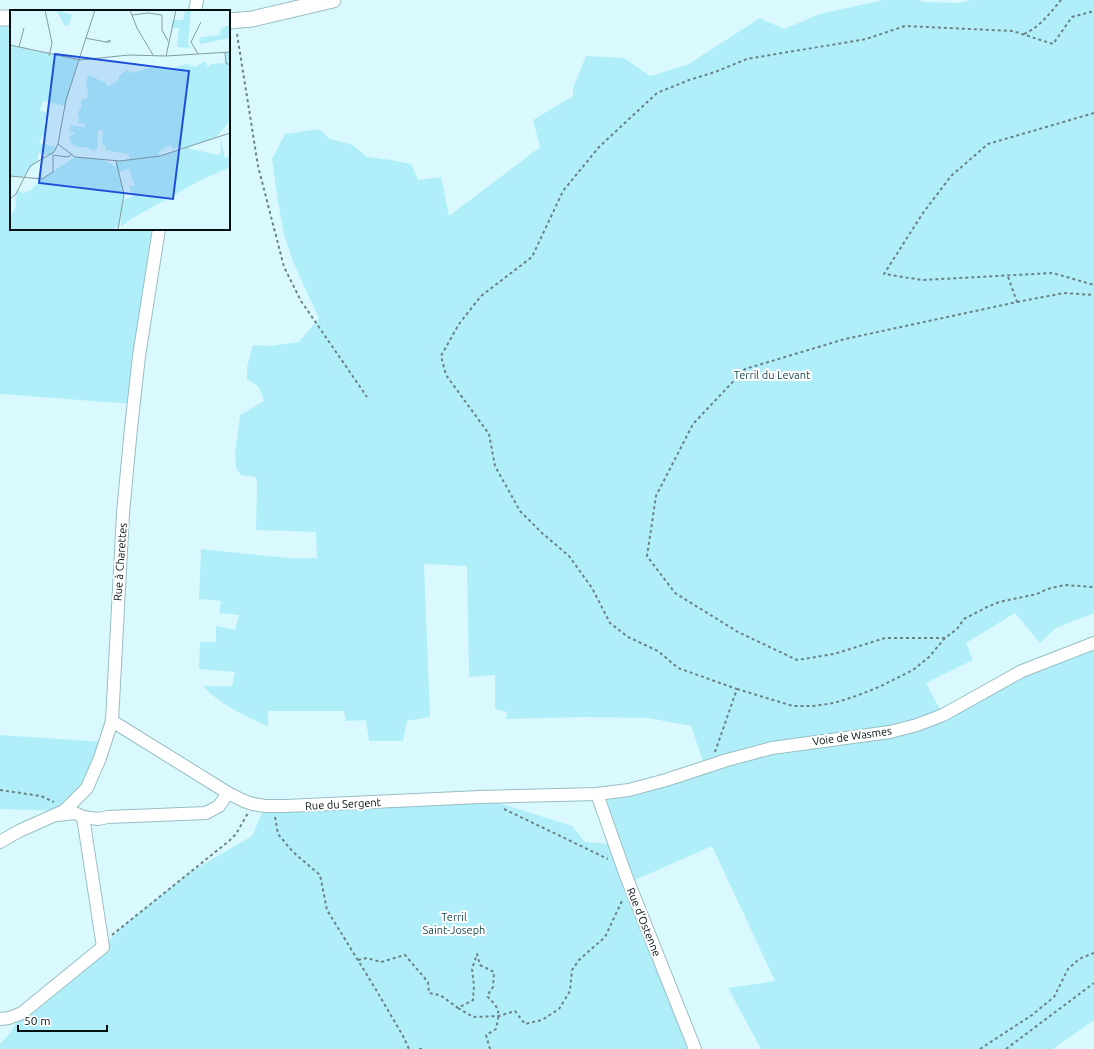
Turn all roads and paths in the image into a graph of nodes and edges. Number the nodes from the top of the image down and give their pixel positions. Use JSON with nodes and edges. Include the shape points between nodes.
{"nodes":[{"id":1,"x":197,"y":0,"type":"edge"},
{"id":2,"x":332,"y":0,"type":"edge"},
{"id":3,"x":1061,"y":0,"type":"edge"},
{"id":4,"x":195,"y":10,"type":"edge"},
{"id":5,"x":1094,"y":11,"type":"edge"},
{"id":6,"x":232,"y":21,"type":"edge"},
{"id":7,"x":1023,"y":34,"type":"junction"},
{"id":8,"x":1094,"y":113,"type":"edge"},
{"id":9,"x":159,"y":230,"type":"edge"},
{"id":10,"x":1007,"y":274,"type":"junction"},
{"id":11,"x":1094,"y":285,"type":"edge"},
{"id":12,"x":1094,"y":295,"type":"edge"},
{"id":13,"x":1017,"y":302,"type":"junction"},
{"id":14,"x":367,"y":397,"type":"dead end"},
{"id":15,"x":1094,"y":587,"type":"edge"},
{"id":16,"x":945,"y":638,"type":"junction"},
{"id":17,"x":1094,"y":644,"type":"edge"},
{"id":18,"x":737,"y":689,"type":"junction"},
{"id":19,"x":112,"y":721,"type":"junction"},
{"id":20,"x":713,"y":764,"type":"junction"},
{"id":21,"x":0,"y":790,"type":"edge"},
{"id":22,"x":228,"y":793,"type":"junction"},
{"id":23,"x":598,"y":794,"type":"junction"},
{"id":24,"x":253,"y":804,"type":"junction"},
{"id":25,"x":273,"y":806,"type":"junction"},
{"id":26,"x":501,"y":807,"type":"dead end"},
{"id":27,"x":60,"y":813,"type":"junction"},
{"id":28,"x":83,"y":818,"type":"junction"},
{"id":29,"x":0,"y":842,"type":"edge"},
{"id":30,"x":624,"y":871,"type":"junction"},
{"id":31,"x":103,"y":947,"type":"junction"},
{"id":32,"x":1094,"y":953,"type":"edge"},
{"id":33,"x":358,"y":960,"type":"junction"},
{"id":34,"x":1094,"y":983,"type":"edge"},
{"id":35,"x":458,"y":1008,"type":"junction"},
{"id":36,"x":499,"y":1016,"type":"junction"},
{"id":37,"x":0,"y":1019,"type":"edge"},
{"id":38,"x":409,"y":1049,"type":"edge"},
{"id":39,"x":419,"y":1049,"type":"edge"},
{"id":40,"x":424,"y":1049,"type":"edge"},
{"id":41,"x":490,"y":1049,"type":"edge"},
{"id":42,"x":695,"y":1049,"type":"edge"},
{"id":43,"x":980,"y":1049,"type":"edge"},
{"id":44,"x":1006,"y":1049,"type":"edge"}],
"edges":[{"from":1,"to":4,"type":"street"},
{"from":2,"to":6,"type":"street","via":[[252,19]]},
{"from":3,"to":7,"type":"path","via":[[1040,24]]},
{"from":5,"to":7,"type":"path","via":[[1072,17],[1052,44]]},
{"from":6,"to":14,"type":"path","via":[[258,166],[284,267],[301,301]]},
{"from":7,"to":18,"type":"path","via":[[1013,31],[904,26],[866,39],[747,59],[657,93],[599,147],[563,191],[532,257],[482,296],[459,324],[441,356],[446,376],[489,434],[495,466],[520,510],[542,533],[570,556],[592,588],[610,623],[628,637],[658,651],[678,668]]},
{"from":8,"to":10,"type":"path","via":[[988,144],[951,176],[923,213],[884,274],[922,280]]},
{"from":9,"to":19,"type":"street","name":"Rue à Charettes","via":[[130,428]]},
{"from":10,"to":11,"type":"path","via":[[1052,273]]},
{"from":10,"to":13,"type":"path"},
{"from":12,"to":13,"type":"path","via":[[1064,293]]},
{"from":13,"to":16,"type":"path","via":[[845,339],[745,369],[694,424],[656,496],[647,556],[675,593],[738,632],[797,660],[834,654],[885,638]]},
{"from":15,"to":16,"type":"path","via":[[1065,585],[999,602],[964,619]]},
{"from":16,"to":18,"type":"path","via":[[930,657],[913,670],[879,688],[834,703],[793,706]]},
{"from":17,"to":20,"type":"street","name":"Voie de Wasmes","via":[[1022,671],[943,715],[917,725],[890,732],[772,748]]},
{"from":18,"to":20,"type":"path"},
{"from":19,"to":22,"type":"street","name":"Rue du Sergent"},
{"from":19,"to":27,"type":"street","name":"Rue à Charettes","via":[[87,788]]},
{"from":20,"to":23,"type":"street","name":"Voie de Wasmes","via":[[629,790]]},
{"from":21,"to":27,"type":"path","via":[[41,796],[53,801]]},
{"from":22,"to":24,"type":"street","name":"Rue du Sergent"},
{"from":22,"to":28,"type":"street","via":[[219,806],[206,813]]},
{"from":23,"to":25,"type":"street","name":"Rue du Sergent"},
{"from":23,"to":30,"type":"street","name":"Rue d'Ostenne"},
{"from":24,"to":25,"type":"street","name":"Rue du Sergent"},
{"from":24,"to":31,"type":"path","via":[[229,842],[116,931]]},
{"from":25,"to":33,"type":"path","via":[[278,834],[293,852],[320,875],[327,910]]},
{"from":26,"to":30,"type":"path"},
{"from":27,"to":28,"type":"street","via":[[75,813]]},
{"from":27,"to":29,"type":"street","name":"Rue à Charettes"},
{"from":28,"to":31,"type":"street"},
{"from":30,"to":36,"type":"path","via":[[622,902],[605,937],[579,960],[572,970],[570,991],[559,1010],[542,1020],[525,1024],[515,1011]]},
{"from":30,"to":42,"type":"street","name":"Rue d'Ostenne"},
{"from":31,"to":37,"type":"street","via":[[22,1013]]},
{"from":32,"to":43,"type":"path","via":[[1068,968],[1054,997]]},
{"from":33,"to":35,"type":"path","via":[[367,958],[381,962],[405,955],[428,982],[429,993],[440,995]]},
{"from":33,"to":38,"type":"path"},
{"from":34,"to":44,"type":"path"},
{"from":35,"to":36,"type":"path","via":[[473,1017]]},
{"from":35,"to":36,"type":"path","via":[[473,1000],[472,969],[477,954],[480,965],[494,972],[493,987],[487,996],[496,1005]]},
{"from":36,"to":41,"type":"path","via":[[496,1029],[486,1036]]},
{"from":39,"to":40,"type":"path"}]}
